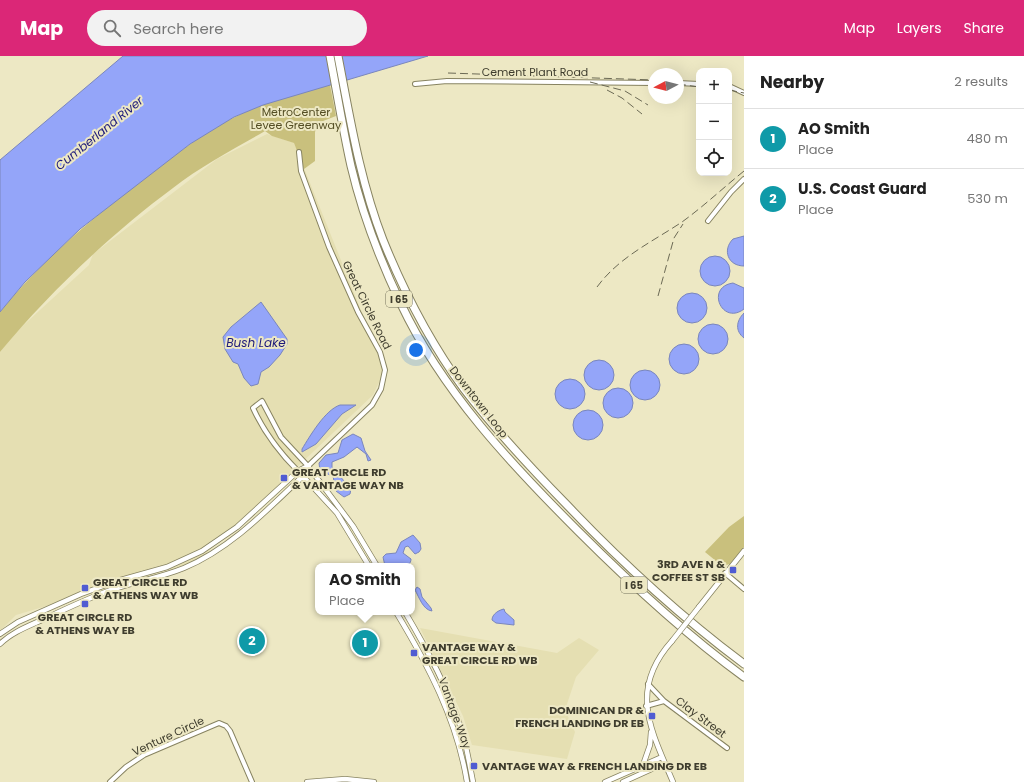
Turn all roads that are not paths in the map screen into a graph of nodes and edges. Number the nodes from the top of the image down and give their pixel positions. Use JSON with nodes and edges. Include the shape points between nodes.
{"nodes":[{"id":1,"x":330,"y":56,"type":"edge"},
{"id":2,"x":338,"y":56,"type":"edge"},
{"id":3,"x":648,"y":83,"type":"edge"},
{"id":4,"x":684,"y":83,"type":"edge"},
{"id":5,"x":415,"y":84,"type":"dead end"},
{"id":6,"x":696,"y":84,"type":"edge"},
{"id":7,"x":732,"y":87,"type":"edge"},
{"id":8,"x":744,"y":93,"type":"edge"},
{"id":9,"x":299,"y":152,"type":"dead end"},
{"id":10,"x":744,"y":179,"type":"edge"},
{"id":11,"x":708,"y":221,"type":"dead end"},
{"id":12,"x":308,"y":466,"type":"junction"},
{"id":13,"x":298,"y":471,"type":"junction"},
{"id":14,"x":303,"y":476,"type":"junction"},
{"id":15,"x":744,"y":551,"type":"edge"},
{"id":16,"x":367,"y":563,"type":"edge"},
{"id":17,"x":375,"y":563,"type":"edge"},
{"id":18,"x":725,"y":573,"type":"junction"},
{"id":19,"x":744,"y":589,"type":"edge"},
{"id":20,"x":398,"y":615,"type":"edge"},
{"id":21,"x":407,"y":615,"type":"edge"},
{"id":22,"x":0,"y":634,"type":"edge"},
{"id":23,"x":0,"y":644,"type":"edge"},
{"id":24,"x":744,"y":663,"type":"edge"},
{"id":25,"x":742,"y":676,"type":"edge"},
{"id":26,"x":648,"y":684,"type":"junction"},
{"id":27,"x":664,"y":701,"type":"junction"},
{"id":28,"x":646,"y":706,"type":"junction"},
{"id":29,"x":651,"y":730,"type":"junction"},
{"id":30,"x":727,"y":748,"type":"dead end"},
{"id":31,"x":662,"y":757,"type":"junction"},
{"id":32,"x":665,"y":764,"type":"junction"},
{"id":33,"x":643,"y":765,"type":"junction"},
{"id":34,"x":618,"y":776,"type":"junction"},
{"id":35,"x":466,"y":781,"type":"edge"},
{"id":36,"x":110,"y":782,"type":"edge"},
{"id":37,"x":252,"y":782,"type":"edge"},
{"id":38,"x":307,"y":782,"type":"edge"},
{"id":39,"x":374,"y":782,"type":"edge"},
{"id":40,"x":473,"y":782,"type":"edge"},
{"id":41,"x":605,"y":782,"type":"edge"},
{"id":42,"x":623,"y":782,"type":"edge"},
{"id":43,"x":673,"y":782,"type":"edge"}],
"edges":[{"from":1,"to":25,"type":"highway","name":"Downtown Loop","number":"I 65","via":[[351,166],[367,219],[402,305],[424,346],[457,396],[536,489],[609,562]]},
{"from":2,"to":24,"type":"highway","name":"Downtown Loop","number":"I 65","via":[[361,170],[383,239],[431,338],[464,388],[541,479],[614,555],[663,599]]},
{"from":3,"to":5,"type":"street","name":"Cement Plant Road","via":[[447,81]]},
{"from":4,"to":6,"type":"street"},
{"from":7,"to":8,"type":"street"},
{"from":9,"to":12,"type":"street","name":"Great Circle Road","via":[[300,171],[329,247],[358,312],[380,352],[385,370],[381,389],[372,405]]},
{"from":10,"to":11,"type":"street"},
{"from":12,"to":13,"type":"street","name":"Great Circle Road"},
{"from":12,"to":13,"type":"street","via":[[281,437],[262,401],[253,408],[280,453]]},
{"from":12,"to":14,"type":"street","name":"Great Circle Road"},
{"from":12,"to":17,"type":"street","via":[[353,526]]},
{"from":13,"to":14,"type":"street"},
{"from":13,"to":22,"type":"street","name":"Great Circle Road","via":[[237,527],[198,553],[167,567],[81,594],[18,622]]},
{"from":14,"to":16,"type":"street","via":[[337,513]]},
{"from":14,"to":23,"type":"street","name":"Great Circle Road","via":[[237,536],[206,557],[173,573],[117,588],[84,601],[18,631]]},
{"from":15,"to":18,"type":"street"},
{"from":18,"to":19,"type":"street"},
{"from":18,"to":26,"type":"street","bridge":true,"via":[[655,663]]},
{"from":20,"to":35,"type":"street","name":"Vantage Way","via":[[426,662],[441,695],[460,751]]},
{"from":21,"to":40,"type":"street","name":"Vantage Way","via":[[436,666],[451,700],[463,735]]},
{"from":26,"to":27,"type":"street","name":"Clay Street"},
{"from":26,"to":28,"type":"street"},
{"from":27,"to":28,"type":"street","name":"Clay Street"},
{"from":27,"to":30,"type":"street","name":"Clay Street"},
{"from":28,"to":29,"type":"street"},
{"from":29,"to":31,"type":"street"},
{"from":29,"to":33,"type":"street","via":[[650,745]]},
{"from":31,"to":32,"type":"street"},
{"from":31,"to":33,"type":"street"},
{"from":32,"to":42,"type":"street"},
{"from":32,"to":43,"type":"street"},
{"from":33,"to":34,"type":"street"},
{"from":34,"to":41,"type":"street"},
{"from":34,"to":42,"type":"street"},
{"from":36,"to":37,"type":"street","name":"Venture Circle","via":[[144,755],[219,723],[230,731]]},
{"from":38,"to":39,"type":"street","via":[[345,779]]}]}
